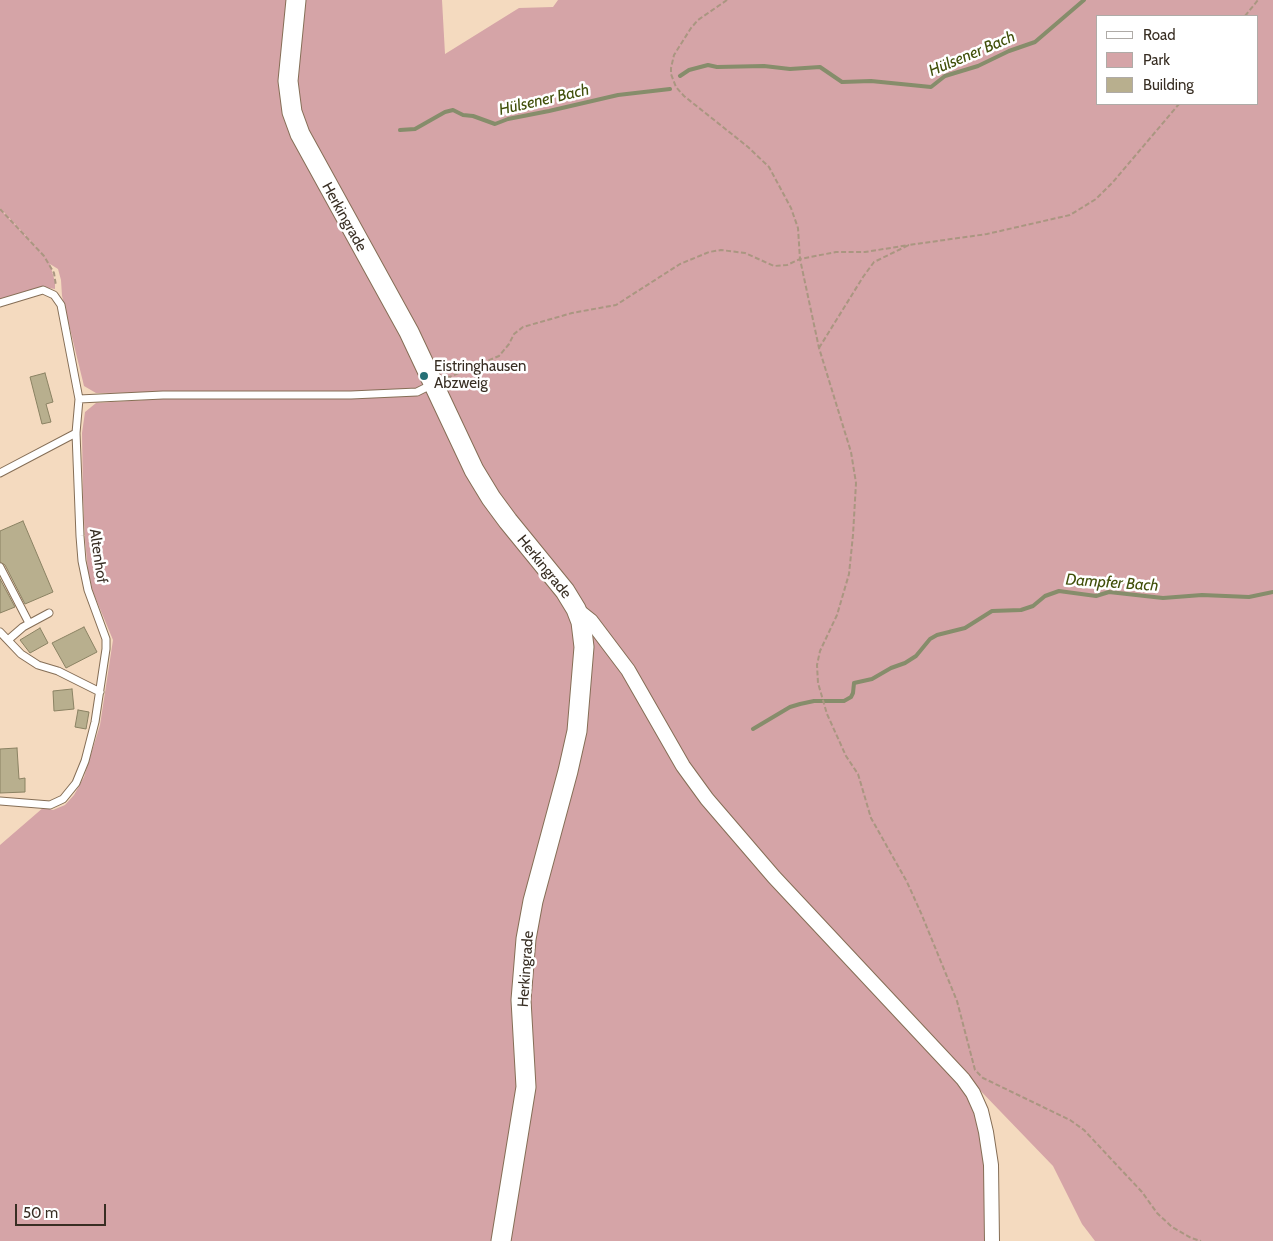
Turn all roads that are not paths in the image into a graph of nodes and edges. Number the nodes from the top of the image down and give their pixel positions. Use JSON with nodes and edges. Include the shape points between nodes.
{"nodes":[{"id":1,"x":296,"y":0,"type":"edge"},
{"id":2,"x":4,"y":302,"type":"edge"},
{"id":3,"x":433,"y":383,"type":"junction"},
{"id":4,"x":79,"y":399,"type":"junction"},
{"id":5,"x":76,"y":433,"type":"junction"},
{"id":6,"x":0,"y":473,"type":"edge"},
{"id":7,"x":0,"y":567,"type":"edge"},
{"id":8,"x":576,"y":609,"type":"junction"},
{"id":9,"x":49,"y":613,"type":"dead end"},
{"id":10,"x":29,"y":624,"type":"junction"},
{"id":11,"x":0,"y":632,"type":"edge"},
{"id":12,"x":8,"y":640,"type":"junction"},
{"id":13,"x":100,"y":692,"type":"junction"},
{"id":14,"x":0,"y":801,"type":"edge"},
{"id":15,"x":501,"y":1241,"type":"edge"},
{"id":16,"x":992,"y":1241,"type":"edge"}],
"edges":[{"from":1,"to":3,"type":"main road","name":"Herkingrade","via":[[288,81],[296,123],[409,332]]},
{"from":2,"to":4,"type":"lane","name":"Altenhof","via":[[43,290],[54,295],[60,305]]},
{"from":3,"to":4,"type":"lane","via":[[417,392],[351,395],[163,395]]},
{"from":3,"to":8,"type":"main road","name":"Herkingrade","via":[[474,470],[491,498],[565,590]]},
{"from":4,"to":5,"type":"lane","name":"Altenhof"},
{"from":5,"to":6,"type":"lane"},
{"from":5,"to":13,"type":"lane","name":"Altenhof","via":[[82,561],[88,590],[106,639]]},
{"from":7,"to":10,"type":"lane"},
{"from":8,"to":15,"type":"main road","name":"Herkingrade","via":[[584,648],[576,731],[526,939],[521,1000],[526,1087]]},
{"from":8,"to":16,"type":"street","via":[[591,621],[628,670],[683,766],[707,800],[774,878],[973,1093],[986,1132]]},
{"from":9,"to":10,"type":"lane"},
{"from":10,"to":12,"type":"lane"},
{"from":11,"to":12,"type":"lane"},
{"from":12,"to":13,"type":"lane","via":[[38,665],[58,670]]},
{"from":13,"to":14,"type":"lane","name":"Altenhof","via":[[85,761],[76,783],[63,799],[50,805]]}]}
